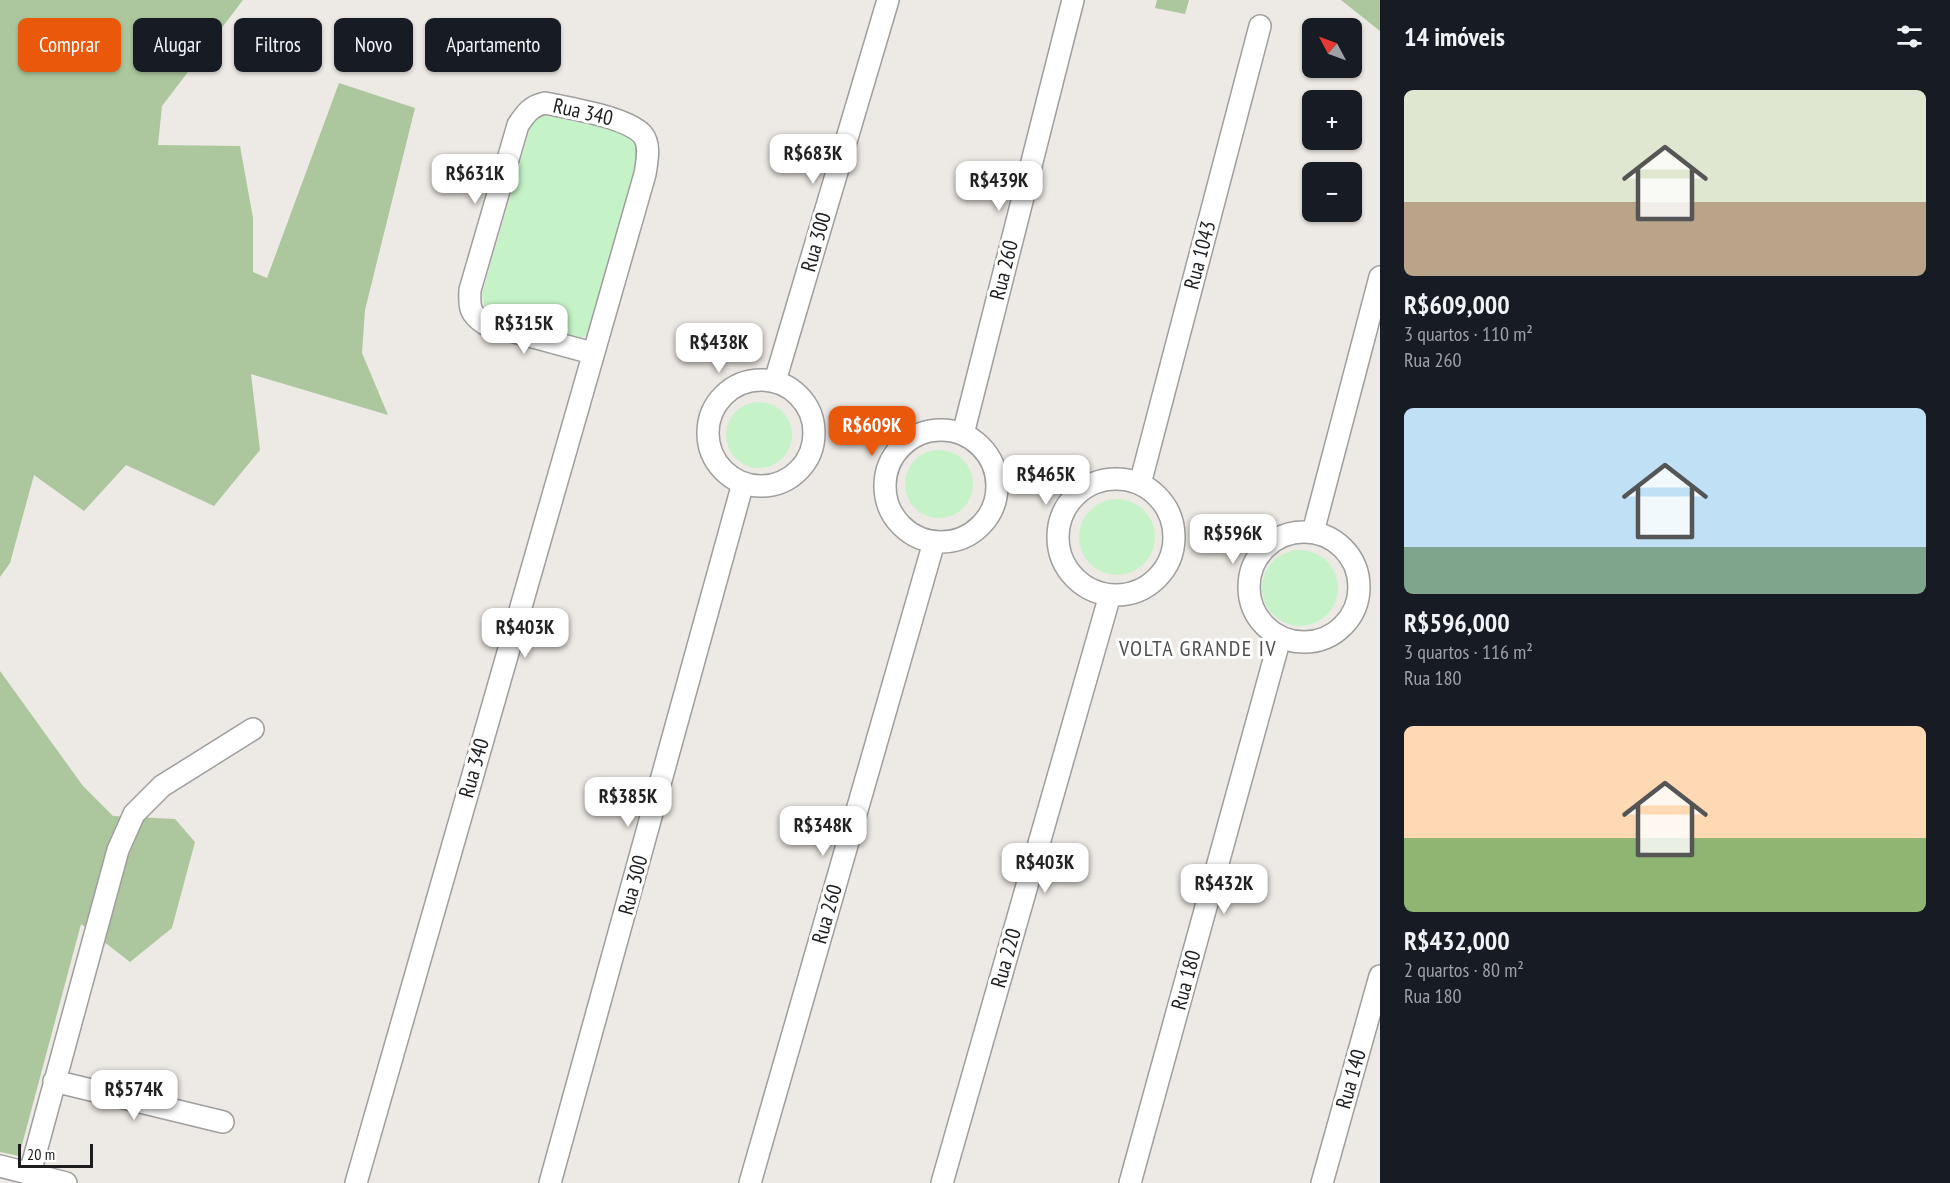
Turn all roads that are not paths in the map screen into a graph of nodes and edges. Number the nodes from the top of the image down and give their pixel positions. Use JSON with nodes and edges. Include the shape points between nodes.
{"nodes":[{"id":1,"x":888,"y":0,"type":"edge"},
{"id":2,"x":1073,"y":0,"type":"edge"},
{"id":3,"x":1260,"y":26,"type":"dead end"},
{"id":4,"x":1380,"y":278,"type":"edge"},
{"id":5,"x":592,"y":353,"type":"junction"},
{"id":6,"x":775,"y":381,"type":"junction"},
{"id":7,"x":963,"y":434,"type":"junction"},
{"id":8,"x":743,"y":483,"type":"junction"},
{"id":9,"x":1140,"y":484,"type":"junction"},
{"id":10,"x":1313,"y":532,"type":"junction"},
{"id":11,"x":934,"y":542,"type":"junction"},
{"id":12,"x":1110,"y":595,"type":"junction"},
{"id":13,"x":1280,"y":638,"type":"junction"},
{"id":14,"x":254,"y":729,"type":"dead end"},
{"id":15,"x":1380,"y":976,"type":"edge"},
{"id":16,"x":54,"y":1081,"type":"junction"},
{"id":17,"x":223,"y":1122,"type":"dead end"},
{"id":18,"x":0,"y":1166,"type":"edge"},
{"id":19,"x":30,"y":1173,"type":"junction"},
{"id":20,"x":66,"y":1183,"type":"edge"},
{"id":21,"x":357,"y":1183,"type":"edge"},
{"id":22,"x":550,"y":1183,"type":"edge"},
{"id":23,"x":750,"y":1183,"type":"edge"},
{"id":24,"x":942,"y":1183,"type":"edge"},
{"id":25,"x":1130,"y":1183,"type":"edge"},
{"id":26,"x":1322,"y":1183,"type":"edge"}],
"edges":[{"from":1,"to":6,"type":"street","name":"Rua 300"},
{"from":2,"to":7,"type":"street","name":"Rua 260"},
{"from":3,"to":9,"type":"street","name":"Rua 1043"},
{"from":4,"to":10,"type":"street"},
{"from":5,"to":5,"type":"street","name":"Rua 340","via":[[645,174],[648,152],[643,135],[627,123],[545,102],[534,106],[518,125],[469,304],[474,317],[484,324]]},
{"from":5,"to":21,"type":"street","name":"Rua 340"},
{"from":6,"to":8,"type":"street","via":[[740,384],[724,394],[708,426],[715,461]]},
{"from":6,"to":8,"type":"street","via":[[804,400],[812,415],[812,448],[804,464],[777,484]]},
{"from":7,"to":11,"type":"street","via":[[989,457],[996,491],[992,509],[968,535]]},
{"from":7,"to":11,"type":"street","via":[[944,430],[924,432],[894,455],[886,472],[884,492],[900,526],[916,537]]},
{"from":8,"to":22,"type":"street","name":"Rua 300"},
{"from":9,"to":12,"type":"street","via":[[1167,508],[1174,543],[1169,561],[1145,588]]},
{"from":9,"to":12,"type":"street","via":[[1121,479],[1101,481],[1083,490],[1069,504],[1060,522],[1063,561],[1090,590]]},
{"from":10,"to":13,"type":"street","via":[[1278,537],[1264,548],[1251,571],[1249,597],[1255,614]]},
{"from":10,"to":13,"type":"street","via":[[1330,537],[1345,549],[1359,584],[1357,603],[1348,620],[1334,633],[1316,641]]},
{"from":11,"to":23,"type":"street","name":"Rua 260"},
{"from":12,"to":24,"type":"street","name":"Rua 220"},
{"from":13,"to":25,"type":"street","name":"Rua 180"},
{"from":14,"to":16,"type":"street","via":[[162,786],[134,814],[118,850]]},
{"from":15,"to":26,"type":"street","name":"Rua 140"},
{"from":16,"to":17,"type":"street"},
{"from":16,"to":19,"type":"street"},
{"from":18,"to":19,"type":"street"},
{"from":19,"to":20,"type":"street"}]}
